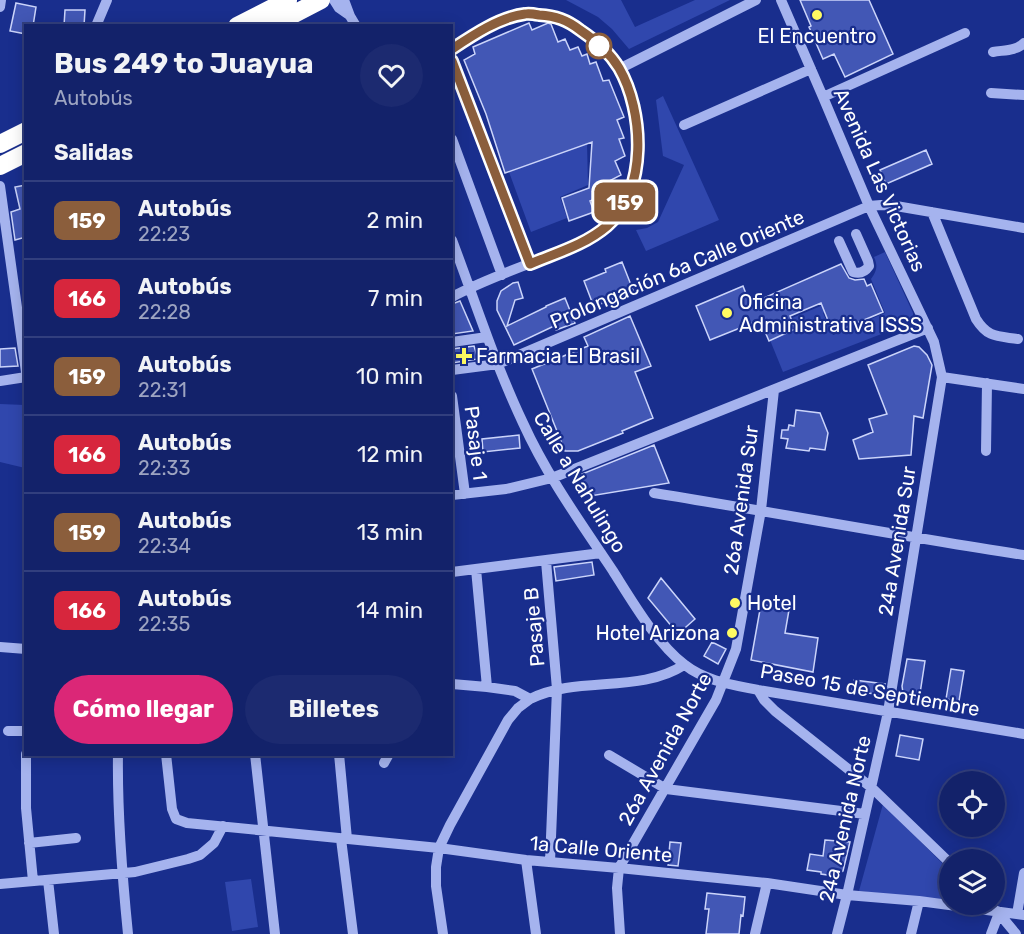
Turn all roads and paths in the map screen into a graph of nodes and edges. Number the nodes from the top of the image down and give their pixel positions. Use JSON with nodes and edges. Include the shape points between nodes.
{"nodes":[{"id":1,"x":1,"y":0,"type":"edge"},
{"id":2,"x":106,"y":0,"type":"edge"},
{"id":3,"x":288,"y":0,"type":"edge"},
{"id":4,"x":321,"y":0,"type":"edge"},
{"id":5,"x":334,"y":0,"type":"edge"},
{"id":6,"x":344,"y":0,"type":"edge"},
{"id":7,"x":756,"y":0,"type":"edge"},
{"id":8,"x":781,"y":0,"type":"edge"},
{"id":9,"x":0,"y":7,"type":"edge"},
{"id":10,"x":350,"y":15,"type":"junction"},
{"id":11,"x":97,"y":24,"type":"edge"},
{"id":12,"x":241,"y":24,"type":"edge"},
{"id":13,"x":275,"y":24,"type":"edge"},
{"id":14,"x":355,"y":24,"type":"edge"},
{"id":15,"x":965,"y":33,"type":"dead end"},
{"id":16,"x":1024,"y":43,"type":"edge"},
{"id":17,"x":453,"y":48,"type":"edge"},
{"id":18,"x":993,"y":52,"type":"dead end"},
{"id":19,"x":453,"y":64,"type":"edge"},
{"id":20,"x":619,"y":69,"type":"junction"},
{"id":21,"x":811,"y":69,"type":"junction"},
{"id":22,"x":991,"y":93,"type":"dead end"},
{"id":23,"x":1024,"y":95,"type":"edge"},
{"id":24,"x":823,"y":97,"type":"junction"},
{"id":25,"x":684,"y":125,"type":"dead end"},
{"id":26,"x":24,"y":132,"type":"edge"},
{"id":27,"x":453,"y":142,"type":"edge"},
{"id":28,"x":0,"y":144,"type":"edge"},
{"id":29,"x":24,"y":154,"type":"edge"},
{"id":30,"x":0,"y":166,"type":"edge"},
{"id":31,"x":0,"y":186,"type":"edge"},
{"id":32,"x":869,"y":206,"type":"junction"},
{"id":33,"x":932,"y":212,"type":"junction"},
{"id":34,"x":1024,"y":228,"type":"edge"},
{"id":35,"x":856,"y":234,"type":"dead end"},
{"id":36,"x":839,"y":241,"type":"dead end"},
{"id":37,"x":453,"y":243,"type":"edge"},
{"id":38,"x":530,"y":264,"type":"junction"},
{"id":39,"x":502,"y":275,"type":"junction"},
{"id":40,"x":470,"y":287,"type":"junction"},
{"id":41,"x":453,"y":296,"type":"edge"},
{"id":42,"x":927,"y":328,"type":"junction"},
{"id":43,"x":488,"y":337,"type":"junction"},
{"id":44,"x":1018,"y":339,"type":"dead end"},
{"id":45,"x":453,"y":342,"type":"edge"},
{"id":46,"x":24,"y":358,"type":"edge"},
{"id":47,"x":498,"y":364,"type":"junction"},
{"id":48,"x":453,"y":370,"type":"edge"},
{"id":49,"x":24,"y":377,"type":"edge"},
{"id":50,"x":942,"y":377,"type":"junction"},
{"id":51,"x":0,"y":381,"type":"edge"},
{"id":52,"x":987,"y":383,"type":"junction"},
{"id":53,"x":1024,"y":389,"type":"edge"},
{"id":54,"x":774,"y":390,"type":"junction"},
{"id":55,"x":453,"y":404,"type":"edge"},
{"id":56,"x":986,"y":451,"type":"dead end"},
{"id":57,"x":552,"y":478,"type":"junction"},
{"id":58,"x":654,"y":493,"type":"dead end"},
{"id":59,"x":465,"y":494,"type":"junction"},
{"id":60,"x":453,"y":495,"type":"edge"},
{"id":61,"x":761,"y":510,"type":"junction"},
{"id":62,"x":916,"y":539,"type":"junction"},
{"id":63,"x":601,"y":554,"type":"junction"},
{"id":64,"x":1024,"y":555,"type":"edge"},
{"id":65,"x":546,"y":561,"type":"junction"},
{"id":66,"x":476,"y":569,"type":"junction"},
{"id":67,"x":453,"y":572,"type":"edge"},
{"id":68,"x":0,"y":647,"type":"edge"},
{"id":69,"x":24,"y":649,"type":"edge"},
{"id":70,"x":736,"y":650,"type":"joint"},
{"id":71,"x":684,"y":665,"type":"junction"},
{"id":72,"x":710,"y":678,"type":"joint"},
{"id":73,"x":724,"y":683,"type":"junction"},
{"id":74,"x":453,"y":684,"type":"edge"},
{"id":75,"x":487,"y":687,"type":"junction"},
{"id":76,"x":557,"y":689,"type":"junction"},
{"id":77,"x":758,"y":690,"type":"junction"},
{"id":78,"x":530,"y":699,"type":"junction"},
{"id":79,"x":888,"y":712,"type":"junction"},
{"id":80,"x":8,"y":731,"type":"dead end"},
{"id":81,"x":24,"y":731,"type":"edge"},
{"id":82,"x":1024,"y":734,"type":"edge"},
{"id":83,"x":609,"y":755,"type":"dead end"},
{"id":84,"x":27,"y":756,"type":"edge"},
{"id":85,"x":117,"y":756,"type":"edge"},
{"id":86,"x":166,"y":756,"type":"edge"},
{"id":87,"x":255,"y":756,"type":"edge"},
{"id":88,"x":339,"y":756,"type":"edge"},
{"id":89,"x":872,"y":788,"type":"junction"},
{"id":90,"x":666,"y":789,"type":"junction"},
{"id":91,"x":866,"y":814,"type":"junction"},
{"id":92,"x":223,"y":826,"type":"junction"},
{"id":93,"x":263,"y":830,"type":"junction"},
{"id":94,"x":76,"y":838,"type":"dead end"},
{"id":95,"x":344,"y":839,"type":"junction"},
{"id":96,"x":29,"y":843,"type":"junction"},
{"id":97,"x":439,"y":848,"type":"junction"},
{"id":98,"x":939,"y":852,"type":"edge"},
{"id":99,"x":526,"y":860,"type":"junction"},
{"id":100,"x":550,"y":862,"type":"junction"},
{"id":101,"x":619,"y":868,"type":"junction"},
{"id":102,"x":122,"y":873,"type":"junction"},
{"id":103,"x":1024,"y":873,"type":"edge"},
{"id":104,"x":48,"y":880,"type":"junction"},
{"id":105,"x":33,"y":881,"type":"junction"},
{"id":106,"x":767,"y":883,"type":"junction"},
{"id":107,"x":0,"y":884,"type":"edge"},
{"id":108,"x":848,"y":895,"type":"junction"},
{"id":109,"x":919,"y":901,"type":"junction"},
{"id":110,"x":939,"y":903,"type":"edge"},
{"id":111,"x":1005,"y":911,"type":"edge"},
{"id":112,"x":994,"y":915,"type":"edge"},
{"id":113,"x":1000,"y":915,"type":"edge"},
{"id":114,"x":1021,"y":915,"type":"edge"},
{"id":115,"x":54,"y":934,"type":"edge"},
{"id":116,"x":128,"y":934,"type":"edge"},
{"id":117,"x":275,"y":934,"type":"edge"},
{"id":118,"x":353,"y":934,"type":"edge"},
{"id":119,"x":443,"y":934,"type":"edge"},
{"id":120,"x":536,"y":934,"type":"edge"},
{"id":121,"x":620,"y":934,"type":"edge"},
{"id":122,"x":755,"y":934,"type":"edge"},
{"id":123,"x":837,"y":934,"type":"edge"},
{"id":124,"x":911,"y":934,"type":"edge"},
{"id":125,"x":992,"y":934,"type":"edge"},
{"id":126,"x":1016,"y":934,"type":"edge"}],
"edges":[{"from":1,"to":9,"type":"street"},
{"from":2,"to":11,"type":"street"},
{"from":3,"to":12,"type":"highway"},
{"from":4,"to":13,"type":"highway"},
{"from":5,"to":10,"type":"street"},
{"from":6,"to":10,"type":"street"},
{"from":7,"to":20,"type":"street"},
{"from":8,"to":21,"type":"street","name":"Avenida Las Victorias"},
{"from":10,"to":14,"type":"street"},
{"from":15,"to":24,"type":"street"},
{"from":16,"to":18,"type":"street","via":[[1019,48]]},
{"from":17,"to":20,"type":"street","via":[[495,23],[525,14],[553,16],[588,35]]},
{"from":19,"to":38,"type":"street"},
{"from":20,"to":38,"type":"street","via":[[635,113],[638,135],[628,198],[608,225],[586,240]]},
{"from":21,"to":24,"type":"street","name":"Avenida Las Victorias"},
{"from":21,"to":25,"type":"street"},
{"from":22,"to":23,"type":"street"},
{"from":24,"to":32,"type":"street","name":"Avenida Las Victorias"},
{"from":26,"to":28,"type":"highway"},
{"from":27,"to":39,"type":"street"},
{"from":29,"to":30,"type":"highway"},
{"from":31,"to":46,"type":"street"},
{"from":32,"to":33,"type":"street"},
{"from":32,"to":42,"type":"street","name":"Avenida Las Victorias"},
{"from":32,"to":47,"type":"street","name":"Prolongación 6a Calle Oriente"},
{"from":33,"to":34,"type":"street"},
{"from":33,"to":44,"type":"street","via":[[983,330]]},
{"from":35,"to":36,"type":"street","via":[[869,266],[863,272],[853,272]]},
{"from":37,"to":40,"type":"street","name":"Calle a Nahulingo"},
{"from":38,"to":39,"type":"street"},
{"from":39,"to":40,"type":"street"},
{"from":40,"to":41,"type":"street"},
{"from":40,"to":43,"type":"street","name":"Calle a Nahulingo"},
{"from":42,"to":50,"type":"street","name":"Avenida Las Victorias"},
{"from":42,"to":54,"type":"street"},
{"from":43,"to":45,"type":"street"},
{"from":43,"to":47,"type":"street","name":"Calle a Nahulingo"},
{"from":47,"to":48,"type":"street","name":"Prolongación 6a Calle Oriente"},
{"from":47,"to":57,"type":"street","name":"Calle a Nahulingo","via":[[523,424]]},
{"from":49,"to":51,"type":"street"},
{"from":50,"to":52,"type":"street"},
{"from":50,"to":62,"type":"street","name":"24a Avenida Sur"},
{"from":52,"to":53,"type":"street"},
{"from":52,"to":56,"type":"street"},
{"from":54,"to":57,"type":"street"},
{"from":54,"to":61,"type":"street","name":"26a Avenida Sur"},
{"from":55,"to":59,"type":"street","name":"Pasaje 1"},
{"from":57,"to":59,"type":"street"},
{"from":57,"to":63,"type":"street","name":"Calle a Nahulingo"},
{"from":58,"to":61,"type":"street"},
{"from":59,"to":60,"type":"street"},
{"from":61,"to":62,"type":"street"},
{"from":61,"to":70,"type":"street","name":"26a Avenida Sur"},
{"from":62,"to":64,"type":"street"},
{"from":62,"to":79,"type":"street","name":"24a Avenida Sur"},
{"from":63,"to":65,"type":"street"},
{"from":63,"to":71,"type":"street","name":"Calle a Nahulingo","via":[[641,615]]},
{"from":65,"to":66,"type":"street"},
{"from":65,"to":76,"type":"street","name":"Pasaje B"},
{"from":66,"to":67,"type":"street"},
{"from":66,"to":75,"type":"street"},
{"from":68,"to":69,"type":"street"},
{"from":70,"to":73,"type":"street","name":"26a Avenida Norte"},
{"from":71,"to":72,"type":"street","name":"Calle a Nahulingo"},
{"from":71,"to":76,"type":"street","via":[[661,676]]},
{"from":72,"to":73,"type":"street","name":"Paseo 15 de Septiembre"},
{"from":73,"to":77,"type":"street","name":"Paseo 15 de Septiembre"},
{"from":73,"to":90,"type":"street","name":"26a Avenida Norte"},
{"from":74,"to":75,"type":"street"},
{"from":75,"to":78,"type":"street","via":[[515,691]]},
{"from":76,"to":78,"type":"street"},
{"from":76,"to":100,"type":"street","name":"Pasaje B"},
{"from":77,"to":79,"type":"street","name":"Paseo 15 de Septiembre"},
{"from":77,"to":89,"type":"street","via":[[775,711]]},
{"from":78,"to":97,"type":"street","via":[[508,720]]},
{"from":79,"to":82,"type":"street","name":"Paseo 15 de Septiembre"},
{"from":79,"to":89,"type":"street","name":"24a Avenida Norte"},
{"from":80,"to":81,"type":"street"},
{"from":83,"to":90,"type":"street"},
{"from":84,"to":96,"type":"street"},
{"from":85,"to":102,"type":"street"},
{"from":86,"to":92,"type":"street","name":"1a Calle Oriente","via":[[176,819]]},
{"from":87,"to":93,"type":"street"},
{"from":88,"to":95,"type":"street"},
{"from":89,"to":91,"type":"street","name":"24a Avenida Norte"},
{"from":89,"to":98,"type":"street"},
{"from":90,"to":91,"type":"street"},
{"from":90,"to":101,"type":"street","name":"26a Avenida Norte"},
{"from":91,"to":108,"type":"street","name":"24a Avenida Norte"},
{"from":92,"to":93,"type":"street","name":"1a Calle Oriente"},
{"from":92,"to":102,"type":"street","via":[[214,843],[200,855]]},
{"from":93,"to":95,"type":"street","name":"1a Calle Oriente"},
{"from":93,"to":117,"type":"street"},
{"from":94,"to":96,"type":"street"},
{"from":95,"to":97,"type":"street","name":"1a Calle Oriente"},
{"from":95,"to":118,"type":"street"},
{"from":96,"to":105,"type":"street"},
{"from":97,"to":99,"type":"street","name":"1a Calle Oriente"},
{"from":97,"to":119,"type":"street","via":[[436,886]]},
{"from":99,"to":100,"type":"street","name":"1a Calle Oriente"},
{"from":99,"to":120,"type":"street"},
{"from":100,"to":101,"type":"street","name":"1a Calle Oriente"},
{"from":101,"to":106,"type":"street","name":"1a Calle Oriente"},
{"from":101,"to":121,"type":"street","name":"26a Avenida Norte"},
{"from":102,"to":104,"type":"street"},
{"from":102,"to":116,"type":"street"},
{"from":103,"to":114,"type":"street"},
{"from":104,"to":105,"type":"street"},
{"from":104,"to":115,"type":"street"},
{"from":105,"to":107,"type":"street"},
{"from":106,"to":108,"type":"street","name":"1a Calle Oriente"},
{"from":106,"to":122,"type":"street"},
{"from":108,"to":109,"type":"street","name":"1a Calle Oriente"},
{"from":108,"to":123,"type":"street","name":"24a Avenida Norte"},
{"from":109,"to":110,"type":"street","name":"1a Calle Oriente"},
{"from":109,"to":124,"type":"street"},
{"from":111,"to":114,"type":"street","name":"1a Calle Oriente"},
{"from":112,"to":125,"type":"street"},
{"from":113,"to":126,"type":"street"}]}
